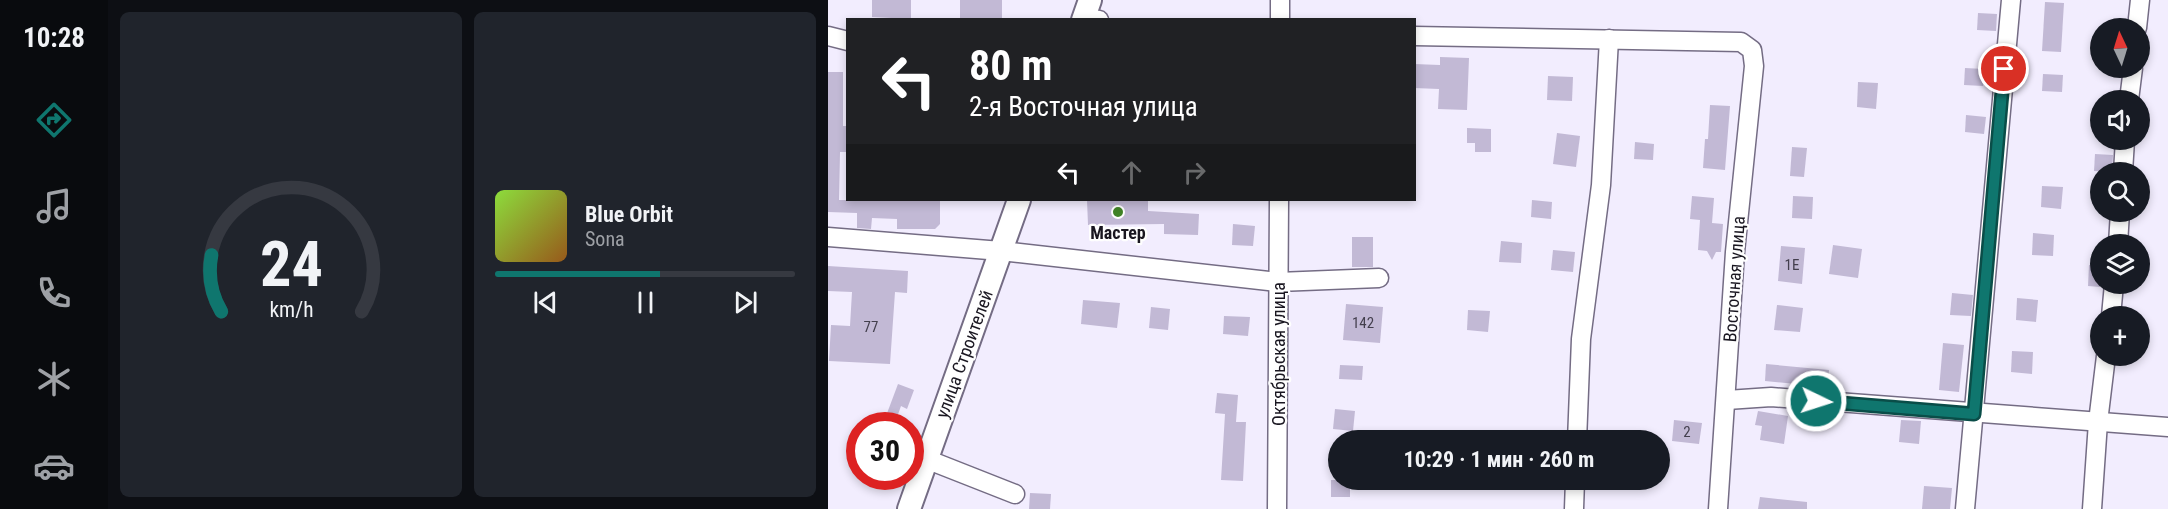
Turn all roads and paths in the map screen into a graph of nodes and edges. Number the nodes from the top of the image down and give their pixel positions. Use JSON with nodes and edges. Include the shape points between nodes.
{"nodes":[{"id":1,"x":1280,"y":0,"type":"edge"},
{"id":2,"x":2010,"y":0,"type":"edge"},
{"id":3,"x":2140,"y":0,"type":"edge"},
{"id":4,"x":1280,"y":18,"type":"edge"},
{"id":5,"x":2138,"y":18,"type":"edge"},
{"id":6,"x":828,"y":36,"type":"edge"},
{"id":7,"x":1416,"y":36,"type":"edge"},
{"id":8,"x":1609,"y":39,"type":"junction"},
{"id":9,"x":846,"y":40,"type":"edge"},
{"id":10,"x":1019,"y":201,"type":"edge"},
{"id":11,"x":1279,"y":201,"type":"edge"},
{"id":12,"x":828,"y":237,"type":"edge"},
{"id":13,"x":1001,"y":250,"type":"junction"},
{"id":14,"x":1379,"y":278,"type":"dead end"},
{"id":15,"x":1278,"y":282,"type":"junction"},
{"id":16,"x":2105,"y":366,"type":"edge"},
{"id":17,"x":1727,"y":399,"type":"junction"},
{"id":18,"x":1974,"y":414,"type":"junction"},
{"id":19,"x":2098,"y":422,"type":"junction"},
{"id":20,"x":2168,"y":427,"type":"edge"},
{"id":21,"x":1577,"y":430,"type":"edge"},
{"id":22,"x":926,"y":459,"type":"junction"},
{"id":23,"x":1575,"y":490,"type":"edge"},
{"id":24,"x":1015,"y":494,"type":"dead end"},
{"id":25,"x":909,"y":509,"type":"edge"},
{"id":26,"x":1277,"y":509,"type":"edge"},
{"id":27,"x":1574,"y":509,"type":"edge"},
{"id":28,"x":1718,"y":509,"type":"edge"},
{"id":29,"x":1965,"y":509,"type":"edge"},
{"id":30,"x":2092,"y":509,"type":"edge"}],
"edges":[{"from":1,"to":4,"type":"street"},
{"from":2,"to":18,"type":"street"},
{"from":3,"to":5,"type":"street"},
{"from":6,"to":9,"type":"street"},
{"from":7,"to":8,"type":"street"},
{"from":8,"to":17,"type":"street","name":"Восточная улица","via":[[1741,42],[1752,50],[1754,66],[1735,252]]},
{"from":8,"to":21,"type":"street","via":[[1601,185],[1581,339]]},
{"from":10,"to":13,"type":"main road","name":"улица Строителей"},
{"from":11,"to":15,"type":"street","name":"Октябрьская улица"},
{"from":12,"to":13,"type":"street"},
{"from":13,"to":15,"type":"street"},
{"from":13,"to":22,"type":"main road","name":"улица Строителей"},
{"from":14,"to":15,"type":"street"},
{"from":15,"to":26,"type":"street","name":"Октябрьская улица"},
{"from":16,"to":19,"type":"street"},
{"from":17,"to":18,"type":"street","via":[[1771,398]]},
{"from":17,"to":28,"type":"street","name":"Восточная улица"},
{"from":18,"to":19,"type":"street"},
{"from":18,"to":29,"type":"street"},
{"from":19,"to":20,"type":"street"},
{"from":19,"to":30,"type":"street"},
{"from":22,"to":24,"type":"street"},
{"from":22,"to":25,"type":"main road","name":"улица Строителей"},
{"from":23,"to":27,"type":"street"}]}
